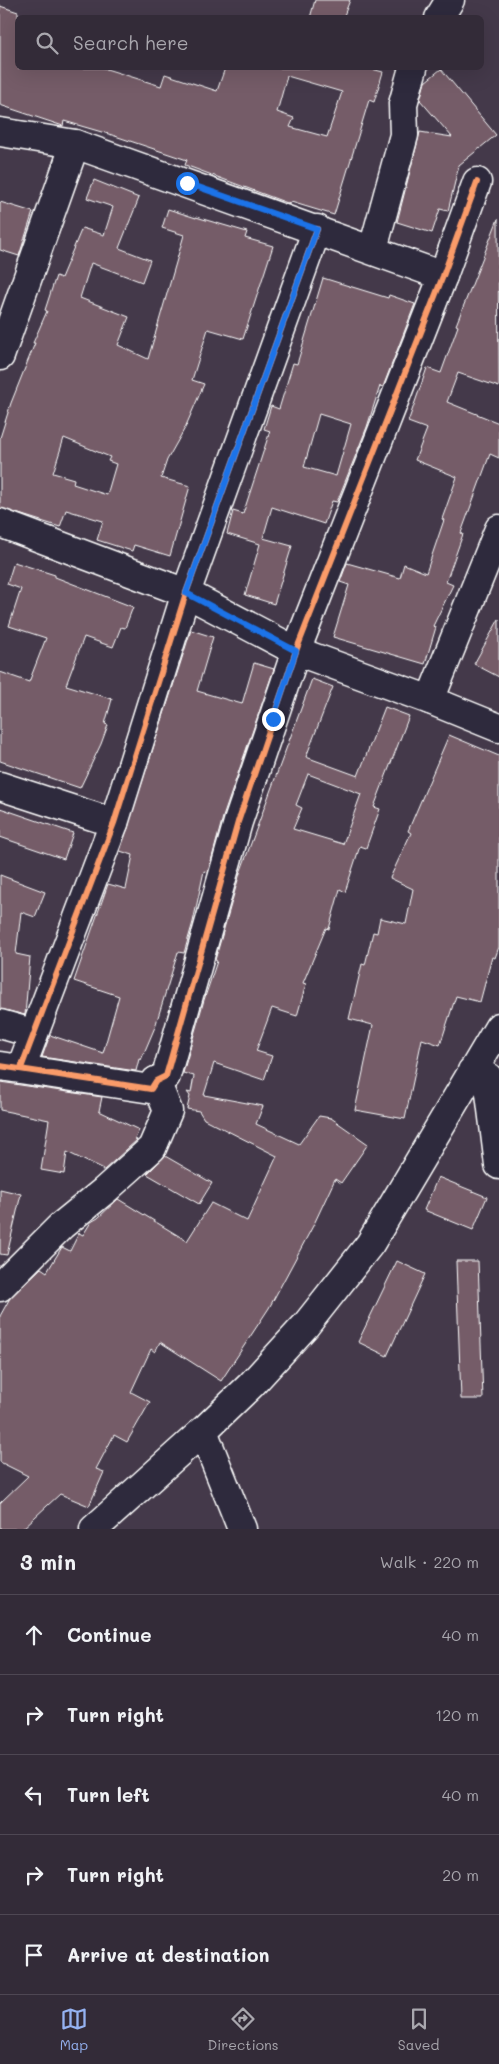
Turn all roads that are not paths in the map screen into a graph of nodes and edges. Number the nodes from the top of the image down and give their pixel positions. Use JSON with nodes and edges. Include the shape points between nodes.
{"nodes":[{"id":1,"x":450,"y":0,"type":"edge"},
{"id":2,"x":441,"y":15,"type":"edge"},
{"id":3,"x":412,"y":70,"type":"edge"},
{"id":4,"x":0,"y":132,"type":"edge"},
{"id":5,"x":75,"y":144,"type":"junction"},
{"id":6,"x":476,"y":182,"type":"dead end"},
{"id":7,"x":317,"y":229,"type":"junction"},
{"id":8,"x":373,"y":249,"type":"junction"},
{"id":9,"x":443,"y":276,"type":"junction"},
{"id":10,"x":0,"y":356,"type":"edge"},
{"id":11,"x":0,"y":523,"type":"edge"},
{"id":12,"x":499,"y":529,"type":"edge"},
{"id":13,"x":186,"y":593,"type":"junction"},
{"id":14,"x":296,"y":651,"type":"junction"},
{"id":15,"x":430,"y":700,"type":"junction"},
{"id":16,"x":499,"y":728,"type":"edge"},
{"id":17,"x":0,"y":786,"type":"edge"},
{"id":18,"x":114,"y":823,"type":"junction"},
{"id":19,"x":0,"y":1024,"type":"edge"},
{"id":20,"x":499,"y":1027,"type":"edge"},
{"id":21,"x":32,"y":1033,"type":"junction"},
{"id":22,"x":10,"y":1067,"type":"edge"},
{"id":23,"x":486,"y":1076,"type":"edge"},
{"id":24,"x":156,"y":1082,"type":"junction"},
{"id":25,"x":499,"y":1165,"type":"edge"},
{"id":26,"x":0,"y":1287,"type":"edge"},
{"id":27,"x":203,"y":1431,"type":"junction"},
{"id":28,"x":94,"y":1529,"type":"edge"},
{"id":29,"x":242,"y":1529,"type":"edge"}],
"edges":[{"from":1,"to":2,"type":"street"},
{"from":3,"to":8,"type":"street","via":[[403,104],[404,135]]},
{"from":4,"to":5,"type":"street"},
{"from":5,"to":7,"type":"street"},
{"from":5,"to":10,"type":"street"},
{"from":6,"to":9,"type":"street"},
{"from":7,"to":8,"type":"street"},
{"from":7,"to":13,"type":"street"},
{"from":8,"to":9,"type":"street"},
{"from":9,"to":14,"type":"street"},
{"from":11,"to":13,"type":"street"},
{"from":12,"to":15,"type":"street"},
{"from":13,"to":14,"type":"street"},
{"from":13,"to":18,"type":"street"},
{"from":14,"to":15,"type":"street"},
{"from":14,"to":24,"type":"street","via":[[238,822],[166,1076]]},
{"from":15,"to":16,"type":"street"},
{"from":17,"to":18,"type":"street"},
{"from":18,"to":21,"type":"street"},
{"from":19,"to":21,"type":"street"},
{"from":20,"to":23,"type":"street"},
{"from":21,"to":22,"type":"street"},
{"from":22,"to":24,"type":"street","via":[[151,1089]]},
{"from":23,"to":25,"type":"street"},
{"from":23,"to":27,"type":"street","via":[[370,1244],[306,1325]]},
{"from":24,"to":26,"type":"street","via":[[168,1111],[152,1148],[60,1226]]},
{"from":27,"to":28,"type":"street"},
{"from":27,"to":29,"type":"street"}]}
